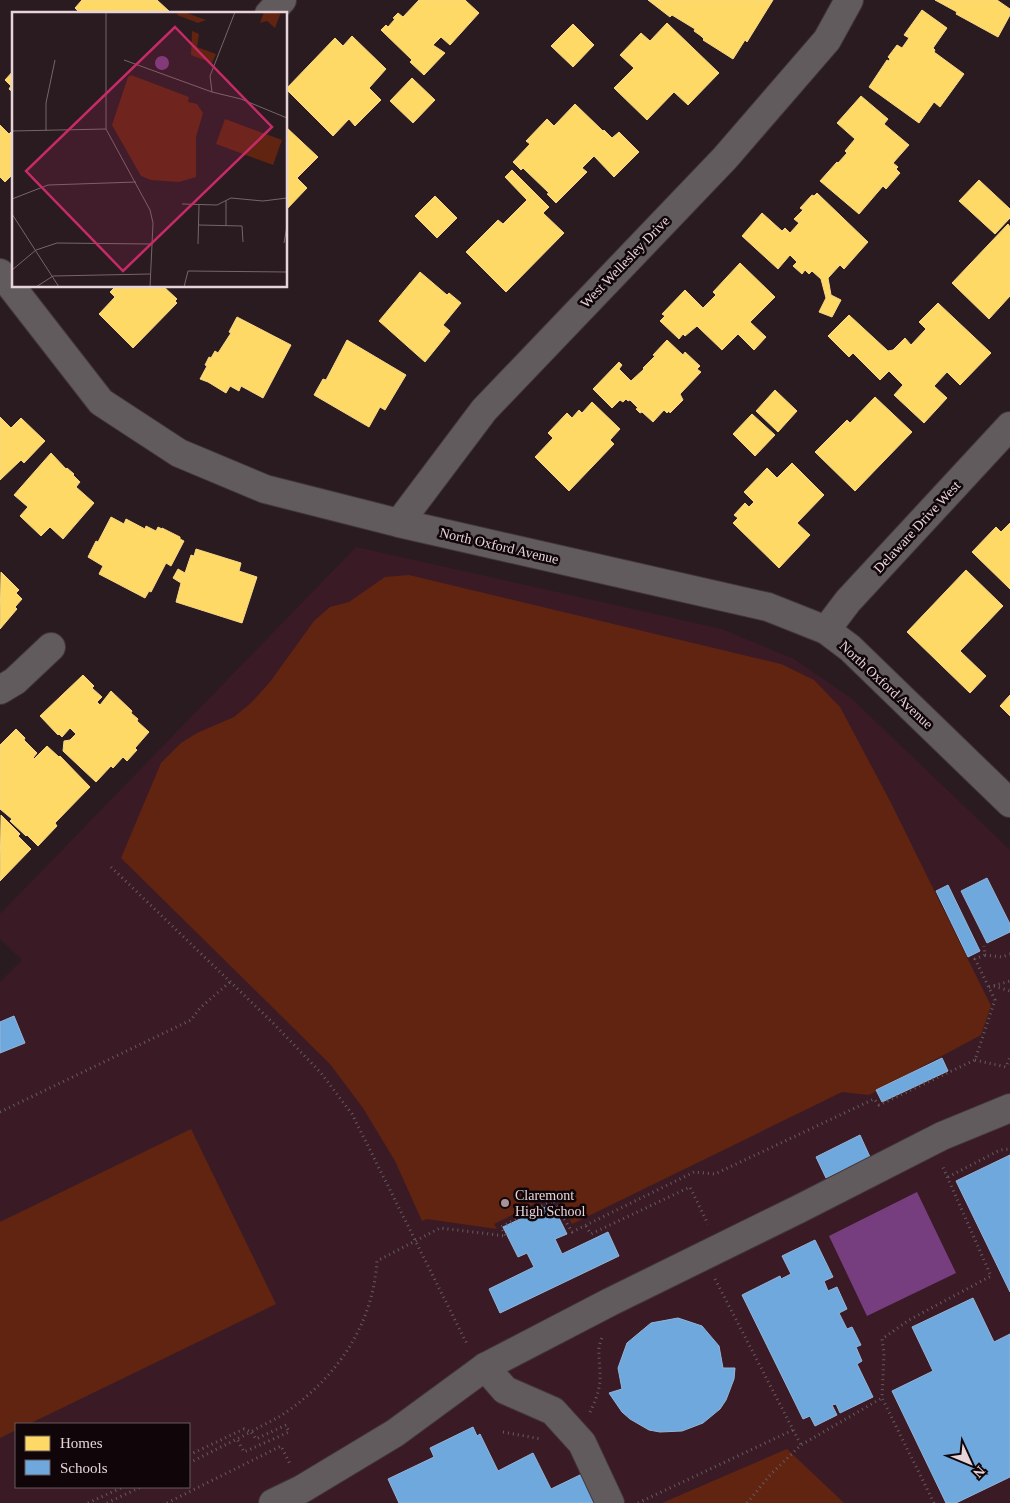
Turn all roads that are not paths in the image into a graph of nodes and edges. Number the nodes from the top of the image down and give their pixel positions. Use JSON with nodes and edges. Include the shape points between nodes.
{"nodes":[{"id":1,"x":282,"y":0,"type":"edge"},
{"id":2,"x":848,"y":0,"type":"edge"},
{"id":3,"x":271,"y":12,"type":"edge"},
{"id":4,"x":16,"y":288,"type":"edge"},
{"id":5,"x":1010,"y":426,"type":"edge"},
{"id":6,"x":399,"y":523,"type":"junction"},
{"id":7,"x":826,"y":630,"type":"junction"},
{"id":8,"x":51,"y":647,"type":"dead end"},
{"id":9,"x":0,"y":690,"type":"edge"},
{"id":10,"x":1010,"y":802,"type":"edge"},
{"id":11,"x":1010,"y":1108,"type":"edge"},
{"id":12,"x":486,"y":1367,"type":"junction"},
{"id":13,"x":273,"y":1503,"type":"edge"},
{"id":14,"x":610,"y":1503,"type":"edge"}],
"edges":[{"from":1,"to":3,"type":"street"},
{"from":2,"to":6,"type":"street","name":"West Wellesley Drive","via":[[827,40],[725,158],[484,410]]},
{"from":4,"to":6,"type":"street","name":"North Oxford Avenue","via":[[101,402],[179,453],[265,489]]},
{"from":5,"to":7,"type":"street","name":"Delaware Drive West","via":[[848,601]]},
{"from":6,"to":7,"type":"street","name":"North Oxford Avenue","via":[[768,607]]},
{"from":7,"to":10,"type":"street","name":"North Oxford Avenue","via":[[850,648]]},
{"from":8,"to":9,"type":"street","via":[[15,681]]},
{"from":11,"to":12,"type":"street","via":[[931,1142]]},
{"from":12,"to":13,"type":"street","via":[[396,1434]]},
{"from":12,"to":14,"type":"street","via":[[505,1390],[553,1411],[572,1431],[582,1443]]}]}
